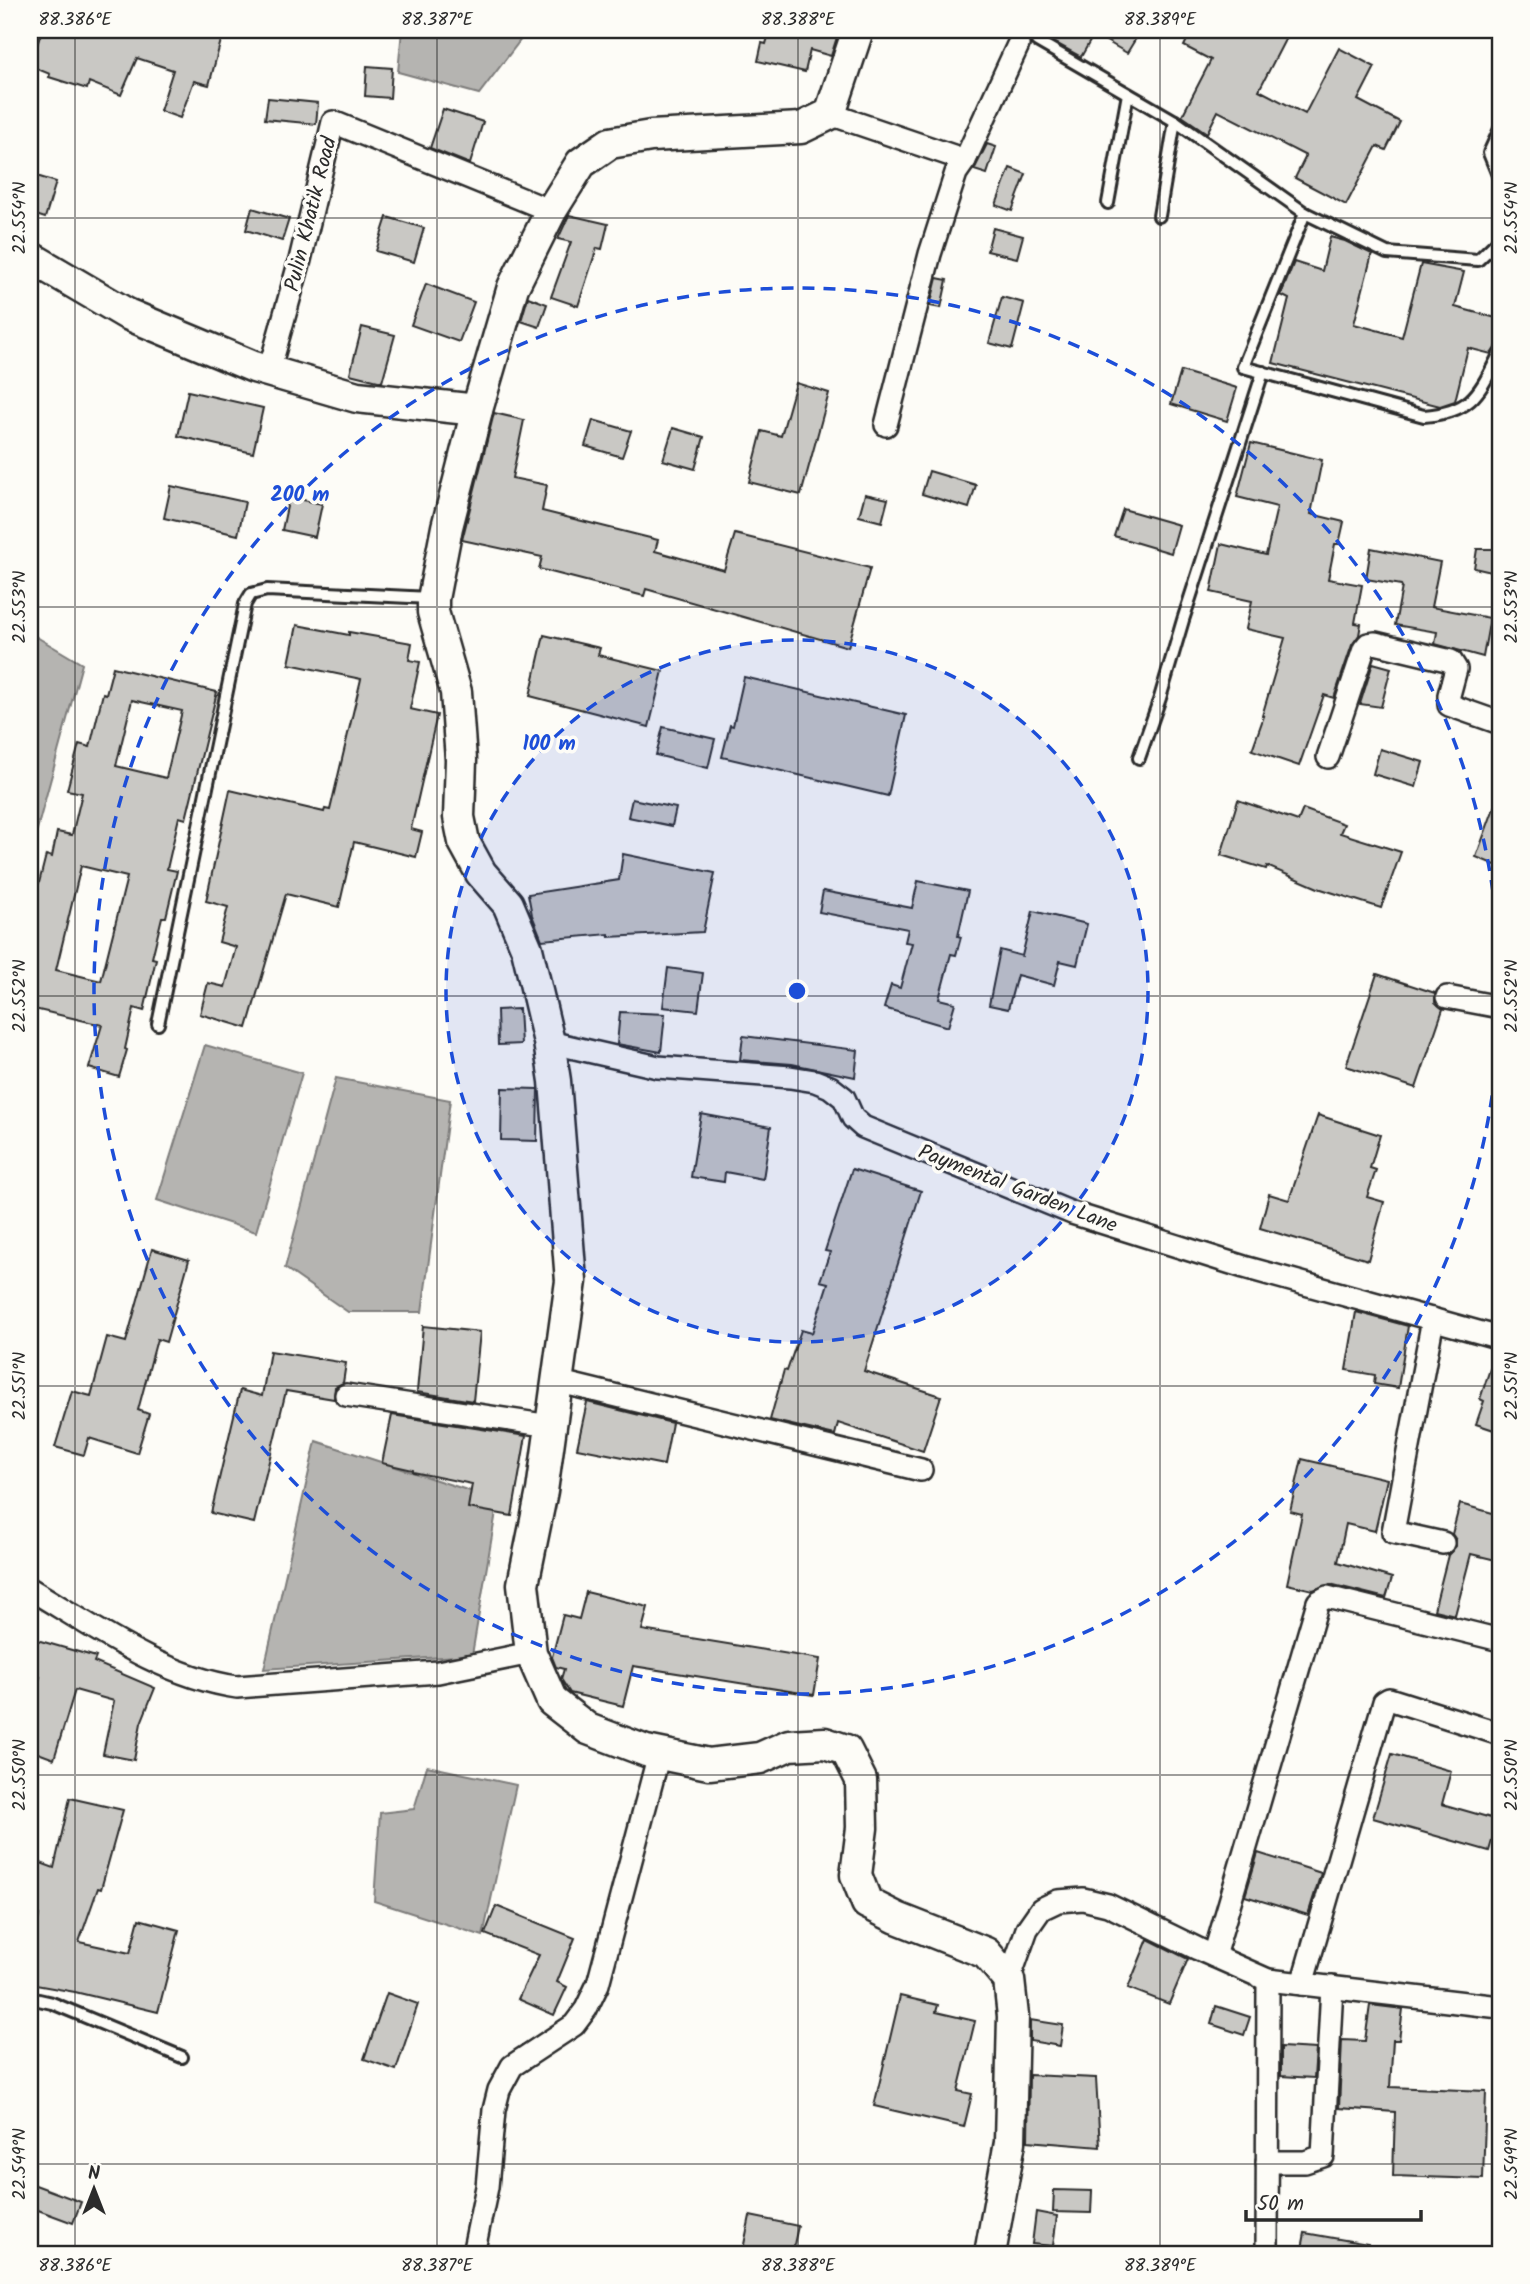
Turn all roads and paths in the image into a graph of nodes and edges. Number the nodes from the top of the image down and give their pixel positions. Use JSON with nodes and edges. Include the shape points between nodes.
{"nodes":[{"id":1,"x":858,"y":30,"type":"edge"},
{"id":2,"x":1035,"y":30,"type":"edge"},
{"id":3,"x":1018,"y":46,"type":"dead end"},
{"id":4,"x":1128,"y":94,"type":"junction"},
{"id":5,"x":830,"y":114,"type":"junction"},
{"id":6,"x":1175,"y":121,"type":"junction"},
{"id":7,"x":1500,"y":129,"type":"edge"},
{"id":8,"x":965,"y":160,"type":"junction"},
{"id":9,"x":1500,"y":180,"type":"edge"},
{"id":10,"x":1108,"y":203,"type":"dead end"},
{"id":11,"x":551,"y":211,"type":"junction"},
{"id":12,"x":1305,"y":213,"type":"junction"},
{"id":13,"x":1159,"y":216,"type":"dead end"},
{"id":14,"x":1500,"y":239,"type":"edge"},
{"id":15,"x":30,"y":257,"type":"edge"},
{"id":16,"x":1500,"y":353,"type":"edge"},
{"id":17,"x":269,"y":371,"type":"junction"},
{"id":18,"x":1263,"y":372,"type":"junction"},
{"id":19,"x":477,"y":410,"type":"junction"},
{"id":20,"x":886,"y":425,"type":"dead end"},
{"id":21,"x":432,"y":599,"type":"junction"},
{"id":22,"x":1500,"y":723,"type":"edge"},
{"id":23,"x":1328,"y":757,"type":"dead end"},
{"id":24,"x":1139,"y":758,"type":"dead end"},
{"id":25,"x":1447,"y":997,"type":"dead end"},
{"id":26,"x":1500,"y":1007,"type":"edge"},
{"id":27,"x":158,"y":1024,"type":"dead end"},
{"id":28,"x":549,"y":1042,"type":"junction"},
{"id":29,"x":1433,"y":1319,"type":"junction"},
{"id":30,"x":1500,"y":1338,"type":"edge"},
{"id":31,"x":556,"y":1381,"type":"junction"},
{"id":32,"x":346,"y":1395,"type":"dead end"},
{"id":33,"x":550,"y":1426,"type":"junction"},
{"id":34,"x":920,"y":1470,"type":"dead end"},
{"id":35,"x":1443,"y":1543,"type":"dead end"},
{"id":36,"x":30,"y":1589,"type":"edge"},
{"id":37,"x":1500,"y":1640,"type":"edge"},
{"id":38,"x":531,"y":1653,"type":"junction"},
{"id":39,"x":1500,"y":1734,"type":"edge"},
{"id":40,"x":659,"y":1754,"type":"junction"},
{"id":41,"x":1214,"y":1956,"type":"junction"},
{"id":42,"x":1009,"y":1980,"type":"junction"},
{"id":43,"x":1268,"y":1980,"type":"junction"},
{"id":44,"x":1302,"y":1984,"type":"junction"},
{"id":45,"x":1332,"y":1987,"type":"junction"},
{"id":46,"x":30,"y":1998,"type":"edge"},
{"id":47,"x":1500,"y":2007,"type":"edge"},
{"id":48,"x":182,"y":2057,"type":"dead end"},
{"id":49,"x":1267,"y":2162,"type":"junction"},
{"id":50,"x":473,"y":2254,"type":"edge"},
{"id":51,"x":990,"y":2254,"type":"edge"},
{"id":52,"x":1267,"y":2254,"type":"edge"}],
"edges":[{"from":1,"to":5,"type":"street"},
{"from":2,"to":4,"type":"lane","via":[[1037,41]]},
{"from":3,"to":8,"type":"street"},
{"from":4,"to":6,"type":"lane"},
{"from":4,"to":10,"type":"lane"},
{"from":5,"to":8,"type":"street"},
{"from":5,"to":11,"type":"street","via":[[801,128],[651,136],[610,143],[582,163]]},
{"from":6,"to":12,"type":"lane"},
{"from":6,"to":13,"type":"lane"},
{"from":7,"to":9,"type":"lane","via":[[1489,153]]},
{"from":8,"to":20,"type":"street","via":[[956,173],[930,254]]},
{"from":11,"to":17,"type":"street","name":"Pulin Khatik Road","via":[[333,122]]},
{"from":11,"to":19,"type":"street","via":[[513,287]]},
{"from":12,"to":14,"type":"lane","via":[[1387,253],[1478,260]]},
{"from":12,"to":18,"type":"lane","via":[[1243,367]]},
{"from":15,"to":17,"type":"street","via":[[127,314]]},
{"from":16,"to":18,"type":"lane","via":[[1464,407],[1424,416]]},
{"from":17,"to":19,"type":"street","via":[[357,397]]},
{"from":18,"to":24,"type":"lane"},
{"from":19,"to":21,"type":"street"},
{"from":21,"to":27,"type":"lane","via":[[267,590],[251,594],[245,604]]},
{"from":21,"to":28,"type":"street","via":[[456,692],[461,760],[458,817],[464,842],[481,873],[508,904],[527,949]]},
{"from":22,"to":23,"type":"street","via":[[1449,705],[1456,669],[1451,661],[1368,644]]},
{"from":25,"to":26,"type":"street"},
{"from":28,"to":29,"type":"street","name":"Paymental Garden Lane","via":[[659,1067],[815,1081],[844,1098],[863,1127],[1072,1213]]},
{"from":28,"to":31,"type":"street","via":[[571,1280]]},
{"from":29,"to":30,"type":"street","name":"Paymental Garden Lane"},
{"from":29,"to":35,"type":"street","via":[[1393,1532]]},
{"from":31,"to":33,"type":"street"},
{"from":31,"to":34,"type":"street"},
{"from":32,"to":33,"type":"street"},
{"from":33,"to":38,"type":"street","via":[[523,1584]]},
{"from":36,"to":38,"type":"street","via":[[132,1650],[208,1683],[237,1687],[438,1672]]},
{"from":37,"to":41,"type":"street","via":[[1327,1597],[1318,1602]]},
{"from":38,"to":40,"type":"street","via":[[552,1701],[588,1729]]},
{"from":39,"to":44,"type":"street","via":[[1389,1699],[1384,1702]]},
{"from":40,"to":42,"type":"street","via":[[709,1764],[760,1758],[789,1745],[825,1743],[846,1750],[861,1780],[862,1828],[856,1875],[867,1903],[986,1953]]},
{"from":40,"to":50,"type":"street","via":[[598,1983],[586,2009],[574,2025],[512,2066],[499,2090]]},
{"from":41,"to":42,"type":"street","via":[[1108,1905],[1083,1899],[1058,1901],[1041,1909],[1027,1929]]},
{"from":41,"to":43,"type":"street"},
{"from":42,"to":51,"type":"street","via":[[1013,2016],[1010,2142]]},
{"from":43,"to":44,"type":"street"},
{"from":43,"to":49,"type":"street"},
{"from":44,"to":45,"type":"street"},
{"from":45,"to":47,"type":"street"},
{"from":45,"to":49,"type":"street","via":[[1323,2156],[1305,2162]]},
{"from":46,"to":48,"type":"lane"},
{"from":49,"to":52,"type":"street"}]}
